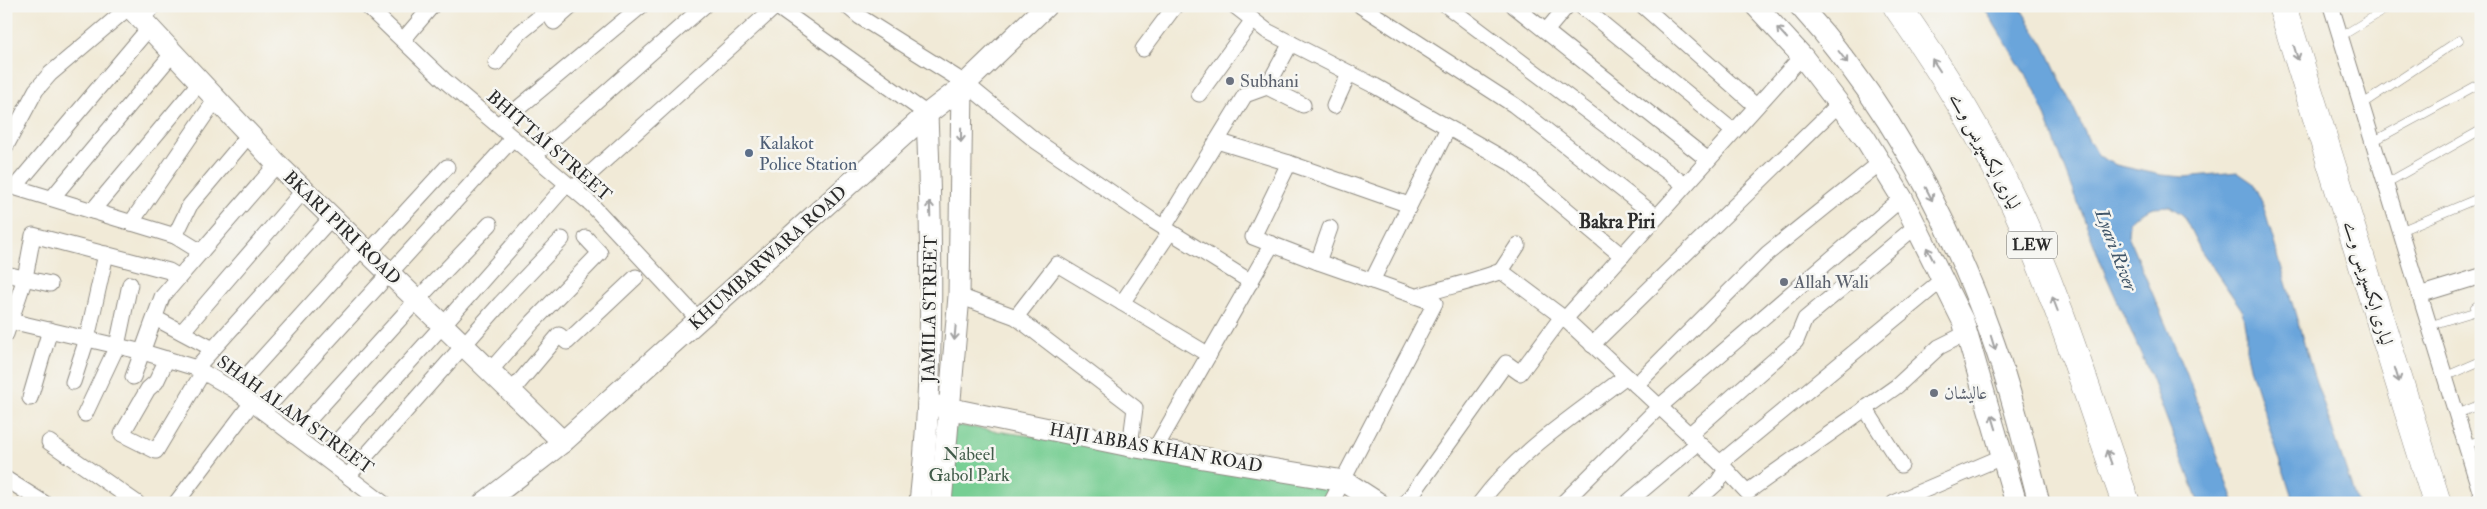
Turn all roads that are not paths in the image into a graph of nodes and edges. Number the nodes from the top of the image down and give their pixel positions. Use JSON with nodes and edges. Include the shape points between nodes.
{"nodes":[{"id":1,"x":159,"y":6,"type":"edge"},
{"id":2,"x":368,"y":6,"type":"edge"},
{"id":3,"x":432,"y":6,"type":"edge"},
{"id":4,"x":572,"y":6,"type":"edge"},
{"id":5,"x":641,"y":6,"type":"edge"},
{"id":6,"x":704,"y":6,"type":"edge"},
{"id":7,"x":776,"y":6,"type":"edge"},
{"id":8,"x":847,"y":6,"type":"edge"},
{"id":9,"x":1046,"y":6,"type":"edge"},
{"id":10,"x":1175,"y":6,"type":"edge"},
{"id":11,"x":1235,"y":6,"type":"edge"},
{"id":12,"x":1361,"y":6,"type":"edge"},
{"id":13,"x":1446,"y":6,"type":"edge"},
{"id":14,"x":1514,"y":6,"type":"edge"},
{"id":15,"x":1567,"y":6,"type":"edge"},
{"id":16,"x":1581,"y":6,"type":"edge"},
{"id":17,"x":1643,"y":6,"type":"edge"},
{"id":18,"x":1756,"y":6,"type":"edge"},
{"id":19,"x":1800,"y":6,"type":"edge"},
{"id":20,"x":1897,"y":6,"type":"edge"},
{"id":21,"x":2282,"y":6,"type":"edge"},
{"id":22,"x":2331,"y":6,"type":"edge"},
{"id":23,"x":2391,"y":6,"type":"edge"},
{"id":24,"x":863,"y":12,"type":"edge"},
{"id":25,"x":138,"y":16,"type":"edge"},
{"id":26,"x":1253,"y":20,"type":"junction"},
{"id":27,"x":1546,"y":31,"type":"junction"},
{"id":28,"x":2340,"y":37,"type":"junction"},
{"id":29,"x":403,"y":40,"type":"junction"},
{"id":30,"x":2459,"y":40,"type":"dead end"},
{"id":31,"x":1291,"y":43,"type":"junction"},
{"id":32,"x":1143,"y":49,"type":"dead end"},
{"id":33,"x":173,"y":53,"type":"junction"},
{"id":34,"x":1802,"y":56,"type":"junction"},
{"id":35,"x":496,"y":63,"type":"dead end"},
{"id":36,"x":1349,"y":74,"type":"junction"},
{"id":37,"x":200,"y":82,"type":"junction"},
{"id":38,"x":2481,"y":83,"type":"edge"},
{"id":39,"x":963,"y":85,"type":"junction"},
{"id":40,"x":1267,"y":86,"type":"junction"},
{"id":41,"x":1199,"y":94,"type":"dead end"},
{"id":42,"x":216,"y":99,"type":"junction"},
{"id":43,"x":1839,"y":104,"type":"junction"},
{"id":44,"x":1302,"y":105,"type":"dead end"},
{"id":45,"x":2361,"y":105,"type":"junction"},
{"id":46,"x":1334,"y":106,"type":"dead end"},
{"id":47,"x":1756,"y":106,"type":"junction"},
{"id":48,"x":927,"y":114,"type":"junction"},
{"id":49,"x":498,"y":126,"type":"junction"},
{"id":50,"x":1448,"y":128,"type":"junction"},
{"id":51,"x":2481,"y":130,"type":"edge"},
{"id":52,"x":1733,"y":131,"type":"junction"},
{"id":53,"x":249,"y":134,"type":"junction"},
{"id":54,"x":513,"y":138,"type":"junction"},
{"id":55,"x":1217,"y":142,"type":"junction"},
{"id":56,"x":2372,"y":142,"type":"junction"},
{"id":57,"x":6,"y":146,"type":"edge"},
{"id":58,"x":534,"y":156,"type":"junction"},
{"id":59,"x":1708,"y":160,"type":"junction"},
{"id":60,"x":1881,"y":162,"type":"junction"},
{"id":61,"x":1289,"y":163,"type":"junction"},
{"id":62,"x":277,"y":164,"type":"junction"},
{"id":63,"x":447,"y":167,"type":"dead end"},
{"id":64,"x":2385,"y":184,"type":"junction"},
{"id":65,"x":1685,"y":185,"type":"junction"},
{"id":66,"x":11,"y":186,"type":"edge"},
{"id":67,"x":570,"y":186,"type":"junction"},
{"id":68,"x":304,"y":190,"type":"junction"},
{"id":69,"x":2481,"y":197,"type":"edge"},
{"id":70,"x":52,"y":198,"type":"junction"},
{"id":71,"x":1902,"y":198,"type":"junction"},
{"id":72,"x":1410,"y":205,"type":"junction"},
{"id":73,"x":92,"y":210,"type":"junction"},
{"id":74,"x":332,"y":217,"type":"junction"},
{"id":75,"x":1657,"y":217,"type":"junction"},
{"id":76,"x":131,"y":222,"type":"junction"},
{"id":77,"x":490,"y":224,"type":"dead end"},
{"id":78,"x":1916,"y":226,"type":"junction"},
{"id":79,"x":1330,"y":228,"type":"dead end"},
{"id":80,"x":1167,"y":230,"type":"junction"},
{"id":81,"x":2400,"y":231,"type":"junction"},
{"id":82,"x":175,"y":236,"type":"junction"},
{"id":83,"x":586,"y":238,"type":"dead end"},
{"id":84,"x":562,"y":239,"type":"dead end"},
{"id":85,"x":1272,"y":244,"type":"junction"},
{"id":86,"x":1518,"y":245,"type":"dead end"},
{"id":87,"x":365,"y":250,"type":"junction"},
{"id":88,"x":201,"y":252,"type":"junction"},
{"id":89,"x":106,"y":254,"type":"junction"},
{"id":90,"x":1622,"y":256,"type":"junction"},
{"id":91,"x":1318,"y":262,"type":"junction"},
{"id":92,"x":1501,"y":271,"type":"junction"},
{"id":93,"x":6,"y":274,"type":"edge"},
{"id":94,"x":389,"y":274,"type":"junction"},
{"id":95,"x":2481,"y":276,"type":"edge"},
{"id":96,"x":179,"y":277,"type":"junction"},
{"id":97,"x":636,"y":277,"type":"dead end"},
{"id":98,"x":25,"y":278,"type":"junction"},
{"id":99,"x":1943,"y":280,"type":"junction"},
{"id":100,"x":1372,"y":281,"type":"junction"},
{"id":101,"x":1251,"y":282,"type":"junction"},
{"id":102,"x":50,"y":284,"type":"dead end"},
{"id":103,"x":130,"y":284,"type":"dead end"},
{"id":104,"x":2419,"y":295,"type":"junction"},
{"id":105,"x":958,"y":296,"type":"junction"},
{"id":106,"x":1418,"y":296,"type":"junction"},
{"id":107,"x":417,"y":300,"type":"junction"},
{"id":108,"x":1122,"y":303,"type":"junction"},
{"id":109,"x":2481,"y":304,"type":"edge"},
{"id":110,"x":1016,"y":317,"type":"junction"},
{"id":111,"x":155,"y":318,"type":"junction"},
{"id":112,"x":1563,"y":318,"type":"junction"},
{"id":113,"x":699,"y":320,"type":"junction"},
{"id":114,"x":7,"y":325,"type":"edge"},
{"id":115,"x":443,"y":325,"type":"junction"},
{"id":116,"x":2428,"y":326,"type":"junction"},
{"id":117,"x":50,"y":330,"type":"junction"},
{"id":118,"x":182,"y":332,"type":"junction"},
{"id":119,"x":1967,"y":333,"type":"junction"},
{"id":120,"x":87,"y":339,"type":"junction"},
{"id":121,"x":1592,"y":345,"type":"junction"},
{"id":122,"x":117,"y":346,"type":"junction"},
{"id":123,"x":464,"y":346,"type":"junction"},
{"id":124,"x":213,"y":348,"type":"junction"},
{"id":125,"x":143,"y":352,"type":"junction"},
{"id":126,"x":1209,"y":355,"type":"junction"},
{"id":127,"x":167,"y":359,"type":"junction"},
{"id":128,"x":2481,"y":361,"type":"edge"},
{"id":129,"x":199,"y":370,"type":"junction"},
{"id":130,"x":490,"y":371,"type":"junction"},
{"id":131,"x":133,"y":377,"type":"dead end"},
{"id":132,"x":2444,"y":377,"type":"junction"},
{"id":133,"x":1631,"y":380,"type":"junction"},
{"id":134,"x":73,"y":382,"type":"dead end"},
{"id":135,"x":234,"y":390,"type":"junction"},
{"id":136,"x":511,"y":392,"type":"junction"},
{"id":137,"x":30,"y":398,"type":"dead end"},
{"id":138,"x":928,"y":404,"type":"junction"},
{"id":139,"x":2481,"y":404,"type":"edge"},
{"id":140,"x":1659,"y":407,"type":"junction"},
{"id":141,"x":257,"y":408,"type":"junction"},
{"id":142,"x":949,"y":408,"type":"junction"},
{"id":143,"x":1865,"y":408,"type":"junction"},
{"id":144,"x":85,"y":414,"type":"dead end"},
{"id":145,"x":2455,"y":415,"type":"junction"},
{"id":146,"x":294,"y":436,"type":"junction"},
{"id":147,"x":1694,"y":439,"type":"junction"},
{"id":148,"x":2481,"y":440,"type":"edge"},
{"id":149,"x":49,"y":442,"type":"dead end"},
{"id":150,"x":563,"y":442,"type":"junction"},
{"id":151,"x":2464,"y":445,"type":"junction"},
{"id":152,"x":1130,"y":446,"type":"junction"},
{"id":153,"x":1155,"y":449,"type":"junction"},
{"id":154,"x":2004,"y":456,"type":"junction"},
{"id":155,"x":322,"y":457,"type":"junction"},
{"id":156,"x":1901,"y":465,"type":"dead end"},
{"id":157,"x":1722,"y":467,"type":"junction"},
{"id":158,"x":348,"y":476,"type":"junction"},
{"id":159,"x":6,"y":479,"type":"edge"},
{"id":160,"x":1344,"y":481,"type":"junction"},
{"id":161,"x":2479,"y":487,"type":"edge"},
{"id":162,"x":44,"y":503,"type":"edge"},
{"id":163,"x":137,"y":503,"type":"edge"},
{"id":164,"x":176,"y":503,"type":"edge"},
{"id":165,"x":384,"y":503,"type":"edge"},
{"id":166,"x":484,"y":503,"type":"edge"},
{"id":167,"x":920,"y":503,"type":"edge"},
{"id":168,"x":941,"y":503,"type":"edge"},
{"id":169,"x":1331,"y":503,"type":"edge"},
{"id":170,"x":1378,"y":503,"type":"edge"},
{"id":171,"x":1406,"y":503,"type":"edge"},
{"id":172,"x":1480,"y":503,"type":"edge"},
{"id":173,"x":1563,"y":503,"type":"edge"},
{"id":174,"x":1628,"y":503,"type":"edge"},
{"id":175,"x":1695,"y":503,"type":"edge"},
{"id":176,"x":1894,"y":503,"type":"edge"},
{"id":177,"x":2016,"y":503,"type":"edge"},
{"id":178,"x":2039,"y":503,"type":"edge"},
{"id":179,"x":2126,"y":503,"type":"edge"},
{"id":180,"x":2437,"y":503,"type":"edge"}],
"edges":[{"from":1,"to":25,"type":"lane"},
{"from":2,"to":29,"type":"street","name":"BHITTAI STREET"},
{"from":3,"to":29,"type":"street"},
{"from":4,"to":35,"type":"street","via":[[554,22],[547,11],[516,36]]},
{"from":5,"to":49,"type":"street"},
{"from":6,"to":58,"type":"street"},
{"from":7,"to":48,"type":"street"},
{"from":7,"to":67,"type":"street"},
{"from":8,"to":24,"type":"street"},
{"from":9,"to":39,"type":"main road","name":"KHUMBARWARA ROAD"},
{"from":10,"to":32,"type":"street"},
{"from":11,"to":26,"type":"street"},
{"from":12,"to":75,"type":"street","via":[[1514,105]]},
{"from":13,"to":65,"type":"street"},
{"from":14,"to":27,"type":"street"},
{"from":15,"to":27,"type":"street"},
{"from":16,"to":52,"type":"street"},
{"from":17,"to":47,"type":"street"},
{"from":34,"to":18,"type":"main road","one_way":true},
{"from":19,"to":178,"type":"main road","one_way":true,"via":[[1864,85],[1910,158],[1957,250],[1991,335]]},
{"from":179,"to":20,"type":"highway","name":"لیاری ایکسپریس وے","number":"LEW","one_way":true,"via":[[2064,326],[2014,205],[1953,90]]},
{"from":21,"to":180,"type":"highway","name":"لیاری ایکسپریس وے","one_way":true},
{"from":22,"to":28,"type":"street"},
{"from":23,"to":28,"type":"lane"},
{"from":24,"to":39,"type":"street"},
{"from":25,"to":33,"type":"main road","name":"BKARI PIRI ROAD"},
{"from":25,"to":57,"type":"street","via":[[50,74],[36,90]]},
{"from":25,"to":66,"type":"street"},
{"from":26,"to":31,"type":"street"},
{"from":26,"to":41,"type":"street"},
{"from":27,"to":59,"type":"street"},
{"from":28,"to":45,"type":"street"},
{"from":29,"to":49,"type":"street","name":"BHITTAI STREET"},
{"from":30,"to":45,"type":"lane"},
{"from":31,"to":36,"type":"street"},
{"from":31,"to":40,"type":"street"},
{"from":33,"to":37,"type":"main road","name":"BKARI PIRI ROAD"},
{"from":33,"to":70,"type":"street"},
{"from":34,"to":43,"type":"main road"},
{"from":34,"to":47,"type":"street"},
{"from":36,"to":46,"type":"street"},
{"from":36,"to":50,"type":"street"},
{"from":37,"to":42,"type":"main road","name":"BKARI PIRI ROAD"},
{"from":37,"to":73,"type":"street"},
{"from":38,"to":56,"type":"lane"},
{"from":39,"to":48,"type":"main road","name":"KHUMBARWARA ROAD"},
{"from":39,"to":80,"type":"street","via":[[1036,141]]},
{"from":39,"to":105,"type":"main road","one_way":true},
{"from":40,"to":44,"type":"street"},
{"from":40,"to":55,"type":"street","via":[[1245,95]]},
{"from":42,"to":53,"type":"main road","name":"BKARI PIRI ROAD"},
{"from":42,"to":76,"type":"street"},
{"from":43,"to":60,"type":"main road"},
{"from":43,"to":121,"type":"street"},
{"from":45,"to":56,"type":"street"},
{"from":47,"to":52,"type":"street"},
{"from":48,"to":113,"type":"main road","name":"KHUMBARWARA ROAD"},
{"from":138,"to":48,"type":"main road","name":"JAMILA STREET","one_way":true,"via":[[932,256]]},
{"from":49,"to":54,"type":"street","name":"BHITTAI STREET"},
{"from":50,"to":72,"type":"street"},
{"from":50,"to":90,"type":"street","via":[[1511,163]]},
{"from":51,"to":64,"type":"lane"},
{"from":52,"to":59,"type":"street"},
{"from":53,"to":62,"type":"main road","name":"BKARI PIRI ROAD"},
{"from":53,"to":82,"type":"street","via":[[190,205]]},
{"from":54,"to":58,"type":"street","name":"BHITTAI STREET"},
{"from":54,"to":94,"type":"street"},
{"from":55,"to":61,"type":"street"},
{"from":55,"to":80,"type":"street"},
{"from":56,"to":64,"type":"street"},
{"from":58,"to":67,"type":"street","name":"BHITTAI STREET"},
{"from":59,"to":65,"type":"street"},
{"from":60,"to":71,"type":"main road"},
{"from":60,"to":133,"type":"street","via":[[1768,253]]},
{"from":61,"to":72,"type":"street"},
{"from":61,"to":85,"type":"street","via":[[1253,237]]},
{"from":62,"to":68,"type":"main road","name":"BKARI PIRI ROAD"},
{"from":62,"to":88,"type":"street"},
{"from":63,"to":87,"type":"street"},
{"from":64,"to":81,"type":"street"},
{"from":65,"to":75,"type":"street"},
{"from":66,"to":70,"type":"street"},
{"from":67,"to":113,"type":"street","name":"BHITTAI STREET","via":[[591,204]]},
{"from":67,"to":115,"type":"street"},
{"from":68,"to":74,"type":"main road","name":"BKARI PIRI ROAD"},
{"from":68,"to":118,"type":"street"},
{"from":69,"to":81,"type":"lane"},
{"from":70,"to":73,"type":"street"},
{"from":71,"to":78,"type":"main road"},
{"from":71,"to":140,"type":"street"},
{"from":72,"to":100,"type":"street"},
{"from":73,"to":76,"type":"street"},
{"from":74,"to":87,"type":"main road","name":"BKARI PIRI ROAD"},
{"from":74,"to":124,"type":"street"},
{"from":75,"to":90,"type":"street"},
{"from":76,"to":82,"type":"street"},
{"from":77,"to":107,"type":"street"},
{"from":99,"to":78,"type":"main road","one_way":true},
{"from":78,"to":147,"type":"street","via":[[1805,319],[1796,341]]},
{"from":79,"to":91,"type":"street"},
{"from":80,"to":101,"type":"street"},
{"from":80,"to":108,"type":"street"},
{"from":81,"to":104,"type":"street"},
{"from":82,"to":88,"type":"street"},
{"from":83,"to":130,"type":"street","via":[[600,253]]},
{"from":84,"to":123,"type":"street"},
{"from":85,"to":91,"type":"street"},
{"from":85,"to":101,"type":"street"},
{"from":86,"to":92,"type":"street"},
{"from":87,"to":94,"type":"main road","name":"BKARI PIRI ROAD"},
{"from":87,"to":135,"type":"street"},
{"from":88,"to":96,"type":"street"},
{"from":89,"to":96,"type":"street"},
{"from":89,"to":98,"type":"street","via":[[33,235]]},
{"from":89,"to":120,"type":"street"},
{"from":90,"to":112,"type":"street"},
{"from":91,"to":100,"type":"street"},
{"from":92,"to":106,"type":"street"},
{"from":92,"to":112,"type":"street"},
{"from":93,"to":98,"type":"street"},
{"from":94,"to":107,"type":"main road","name":"BKARI PIRI ROAD"},
{"from":94,"to":141,"type":"street"},
{"from":95,"to":104,"type":"street"},
{"from":96,"to":111,"type":"street","via":[[162,297]]},
{"from":97,"to":136,"type":"street","via":[[567,342],[559,335]]},
{"from":98,"to":102,"type":"street"},
{"from":98,"to":114,"type":"street"},
{"from":99,"to":119,"type":"main road"},
{"from":99,"to":157,"type":"street"},
{"from":100,"to":106,"type":"street"},
{"from":101,"to":126,"type":"street"},
{"from":103,"to":122,"type":"street"},
{"from":104,"to":116,"type":"street"},
{"from":105,"to":110,"type":"street"},
{"from":105,"to":142,"type":"main road","one_way":true},
{"from":106,"to":160,"type":"street","via":[[1435,303]]},
{"from":107,"to":115,"type":"main road","name":"BKARI PIRI ROAD"},
{"from":107,"to":146,"type":"street"},
{"from":108,"to":110,"type":"street","via":[[1057,264]]},
{"from":108,"to":126,"type":"street"},
{"from":109,"to":116,"type":"lane","via":[[2475,306],[2477,311]]},
{"from":110,"to":152,"type":"street","via":[[1135,408]]},
{"from":111,"to":118,"type":"street"},
{"from":111,"to":125,"type":"street"},
{"from":112,"to":121,"type":"street"},
{"from":112,"to":171,"type":"street","via":[[1520,373],[1506,363]]},
{"from":113,"to":150,"type":"main road","name":"KHUMBARWARA ROAD"},
{"from":114,"to":117,"type":"street","name":"SHAH ALAM STREET"},
{"from":115,"to":123,"type":"main road","name":"BKARI PIRI ROAD"},
{"from":115,"to":155,"type":"street"},
{"from":116,"to":132,"type":"street"},
{"from":117,"to":120,"type":"street","name":"SHAH ALAM STREET"},
{"from":117,"to":137,"type":"street"},
{"from":118,"to":124,"type":"street"},
{"from":119,"to":143,"type":"street","via":[[1939,347],[1896,386]]},
{"from":154,"to":119,"type":"main road","one_way":true},
{"from":120,"to":122,"type":"street","name":"SHAH ALAM STREET"},
{"from":120,"to":134,"type":"street"},
{"from":121,"to":133,"type":"street"},
{"from":122,"to":125,"type":"street","name":"SHAH ALAM STREET"},
{"from":122,"to":144,"type":"street"},
{"from":123,"to":130,"type":"main road","name":"BKARI PIRI ROAD"},
{"from":123,"to":158,"type":"street"},
{"from":124,"to":129,"type":"street"},
{"from":125,"to":127,"type":"street","name":"SHAH ALAM STREET"},
{"from":125,"to":131,"type":"street"},
{"from":126,"to":153,"type":"street"},
{"from":127,"to":129,"type":"street","name":"SHAH ALAM STREET"},
{"from":127,"to":129,"type":"street","via":[[122,434],[156,451]]},
{"from":128,"to":132,"type":"lane"},
{"from":129,"to":135,"type":"street","name":"SHAH ALAM STREET"},
{"from":130,"to":136,"type":"main road","name":"BKARI PIRI ROAD"},
{"from":132,"to":145,"type":"street"},
{"from":133,"to":140,"type":"street"},
{"from":133,"to":172,"type":"street","via":[[1516,462]]},
{"from":135,"to":141,"type":"street","name":"SHAH ALAM STREET"},
{"from":136,"to":150,"type":"main road","name":"BKARI PIRI ROAD"},
{"from":138,"to":142,"type":"main road","name":"HAJI ABBAS KHAN ROAD"},
{"from":138,"to":167,"type":"main road","name":"JAMILA STREET"},
{"from":139,"to":145,"type":"lane"},
{"from":140,"to":147,"type":"street"},
{"from":140,"to":173,"type":"street"},
{"from":141,"to":146,"type":"street","name":"SHAH ALAM STREET"},
{"from":141,"to":164,"type":"street"},
{"from":142,"to":152,"type":"main road","name":"HAJI ABBAS KHAN ROAD"},
{"from":142,"to":168,"type":"main road"},
{"from":143,"to":156,"type":"street"},
{"from":143,"to":157,"type":"street","via":[[1747,492]]},
{"from":145,"to":151,"type":"street"},
{"from":146,"to":155,"type":"street","name":"SHAH ALAM STREET"},
{"from":147,"to":157,"type":"street"},
{"from":147,"to":174,"type":"street"},
{"from":148,"to":151,"type":"lane"},
{"from":149,"to":163,"type":"street"},
{"from":150,"to":166,"type":"main road","name":"KHUMBARWARA ROAD"},
{"from":151,"to":161,"type":"street"},
{"from":152,"to":153,"type":"main road","name":"HAJI ABBAS KHAN ROAD"},
{"from":153,"to":160,"type":"main road","name":"HAJI ABBAS KHAN ROAD"},
{"from":154,"to":176,"type":"street"},
{"from":154,"to":177,"type":"main road"},
{"from":155,"to":158,"type":"street","name":"SHAH ALAM STREET"},
{"from":157,"to":175,"type":"street","via":[[1718,482]]},
{"from":158,"to":165,"type":"street","name":"SHAH ALAM STREET"},
{"from":159,"to":162,"type":"street"},
{"from":160,"to":169,"type":"street"},
{"from":160,"to":170,"type":"main road","name":"HAJI ABBAS KHAN ROAD"}]}
